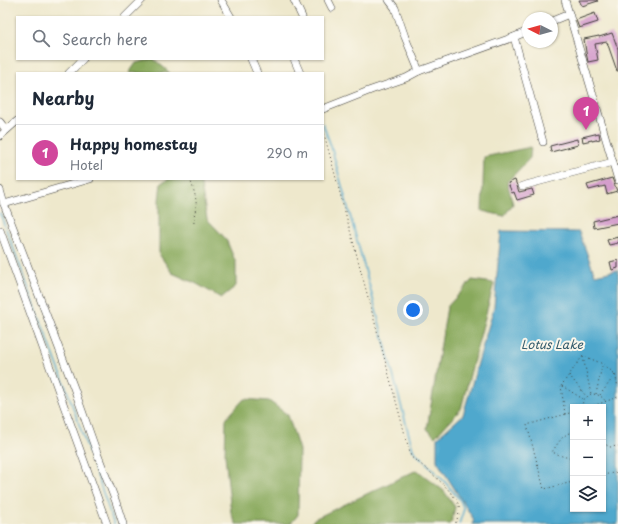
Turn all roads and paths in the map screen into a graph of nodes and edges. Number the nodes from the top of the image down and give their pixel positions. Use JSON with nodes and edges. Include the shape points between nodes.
{"nodes":[{"id":1,"x":142,"y":0,"type":"edge"},
{"id":2,"x":221,"y":0,"type":"edge"},
{"id":3,"x":294,"y":0,"type":"edge"},
{"id":4,"x":328,"y":0,"type":"edge"},
{"id":5,"x":388,"y":0,"type":"edge"},
{"id":6,"x":565,"y":0,"type":"edge"},
{"id":7,"x":332,"y":8,"type":"dead end"},
{"id":8,"x":569,"y":14,"type":"junction"},
{"id":9,"x":126,"y":16,"type":"edge"},
{"id":10,"x":230,"y":16,"type":"edge"},
{"id":11,"x":302,"y":16,"type":"edge"},
{"id":12,"x":558,"y":19,"type":"edge"},
{"id":13,"x":522,"y":34,"type":"edge"},
{"id":14,"x":514,"y":37,"type":"junction"},
{"id":15,"x":82,"y":60,"type":"edge"},
{"id":16,"x":251,"y":60,"type":"edge"},
{"id":17,"x":294,"y":60,"type":"edge"},
{"id":18,"x":419,"y":71,"type":"junction"},
{"id":19,"x":70,"y":72,"type":"edge"},
{"id":20,"x":257,"y":72,"type":"edge"},
{"id":21,"x":300,"y":72,"type":"edge"},
{"id":22,"x":324,"y":109,"type":"edge"},
{"id":23,"x":16,"y":121,"type":"edge"},
{"id":24,"x":0,"y":122,"type":"edge"},
{"id":25,"x":6,"y":130,"type":"junction"},
{"id":26,"x":324,"y":134,"type":"edge"},
{"id":27,"x":0,"y":136,"type":"edge"},
{"id":28,"x":543,"y":142,"type":"dead end"},
{"id":29,"x":613,"y":162,"type":"junction"},
{"id":30,"x":87,"y":180,"type":"edge"},
{"id":31,"x":190,"y":180,"type":"edge"},
{"id":32,"x":618,"y":180,"type":"edge"},
{"id":33,"x":522,"y":186,"type":"dead end"},
{"id":34,"x":0,"y":190,"type":"edge"},
{"id":35,"x":4,"y":204,"type":"junction"},
{"id":36,"x":194,"y":223,"type":"dead end"},
{"id":37,"x":0,"y":230,"type":"edge"},
{"id":38,"x":583,"y":356,"type":"junction"},
{"id":39,"x":603,"y":364,"type":"junction"},
{"id":40,"x":615,"y":374,"type":"junction"},
{"id":41,"x":569,"y":375,"type":"junction"},
{"id":42,"x":561,"y":386,"type":"junction"},
{"id":43,"x":618,"y":387,"type":"edge"},
{"id":44,"x":591,"y":394,"type":"junction"},
{"id":45,"x":596,"y":394,"type":"junction"},
{"id":46,"x":587,"y":396,"type":"junction"},
{"id":47,"x":600,"y":396,"type":"junction"},
{"id":48,"x":618,"y":397,"type":"edge"},
{"id":49,"x":584,"y":399,"type":"junction"},
{"id":50,"x":606,"y":402,"type":"junction"},
{"id":51,"x":582,"y":404,"type":"edge"},
{"id":52,"x":600,"y":404,"type":"edge"},
{"id":53,"x":570,"y":413,"type":"edge"},
{"id":54,"x":565,"y":414,"type":"junction"},
{"id":55,"x":570,"y":432,"type":"edge"},
{"id":56,"x":606,"y":445,"type":"edge"},
{"id":57,"x":618,"y":446,"type":"edge"},
{"id":58,"x":570,"y":458,"type":"edge"},
{"id":59,"x":618,"y":472,"type":"edge"},
{"id":60,"x":606,"y":474,"type":"edge"},
{"id":61,"x":570,"y":483,"type":"edge"},
{"id":62,"x":107,"y":524,"type":"edge"},
{"id":63,"x":123,"y":524,"type":"edge"},
{"id":64,"x":455,"y":524,"type":"edge"}],
"edges":[{"from":1,"to":9,"type":"street"},
{"from":2,"to":10,"type":"street"},
{"from":3,"to":11,"type":"street"},
{"from":4,"to":7,"type":"street"},
{"from":5,"to":18,"type":"street","via":[[395,8]]},
{"from":6,"to":8,"type":"street"},
{"from":8,"to":12,"type":"street"},
{"from":8,"to":29,"type":"street"},
{"from":13,"to":14,"type":"street"},
{"from":14,"to":18,"type":"street"},
{"from":14,"to":28,"type":"street"},
{"from":15,"to":19,"type":"street"},
{"from":16,"to":20,"type":"street"},
{"from":17,"to":21,"type":"street"},
{"from":18,"to":22,"type":"street"},
{"from":23,"to":25,"type":"street"},
{"from":24,"to":25,"type":"street"},
{"from":25,"to":27,"type":"street"},
{"from":26,"to":64,"type":"path","via":[[411,457],[437,479],[456,500],[460,508]]},
{"from":29,"to":32,"type":"street"},
{"from":29,"to":33,"type":"street"},
{"from":30,"to":35,"type":"street"},
{"from":31,"to":36,"type":"path","via":[[196,206]]},
{"from":34,"to":35,"type":"street"},
{"from":35,"to":63,"type":"street"},
{"from":37,"to":62,"type":"street"},
{"from":38,"to":39,"type":"path"},
{"from":38,"to":41,"type":"path"},
{"from":38,"to":44,"type":"path"},
{"from":39,"to":40,"type":"path"},
{"from":39,"to":45,"type":"path"},
{"from":40,"to":43,"type":"path"},
{"from":40,"to":47,"type":"path"},
{"from":41,"to":42,"type":"path"},
{"from":41,"to":46,"type":"path"},
{"from":42,"to":49,"type":"path"},
{"from":42,"to":54,"type":"path"},
{"from":44,"to":45,"type":"path"},
{"from":44,"to":46,"type":"path"},
{"from":45,"to":47,"type":"path"},
{"from":46,"to":49,"type":"path"},
{"from":47,"to":50,"type":"path"},
{"from":48,"to":50,"type":"path"},
{"from":49,"to":51,"type":"path"},
{"from":50,"to":52,"type":"path"},
{"from":53,"to":54,"type":"path"},
{"from":54,"to":61,"type":"path","via":[[527,425],[544,489]]},
{"from":55,"to":58,"type":"path","via":[[552,452]]},
{"from":56,"to":57,"type":"path"},
{"from":59,"to":60,"type":"path"}]}
